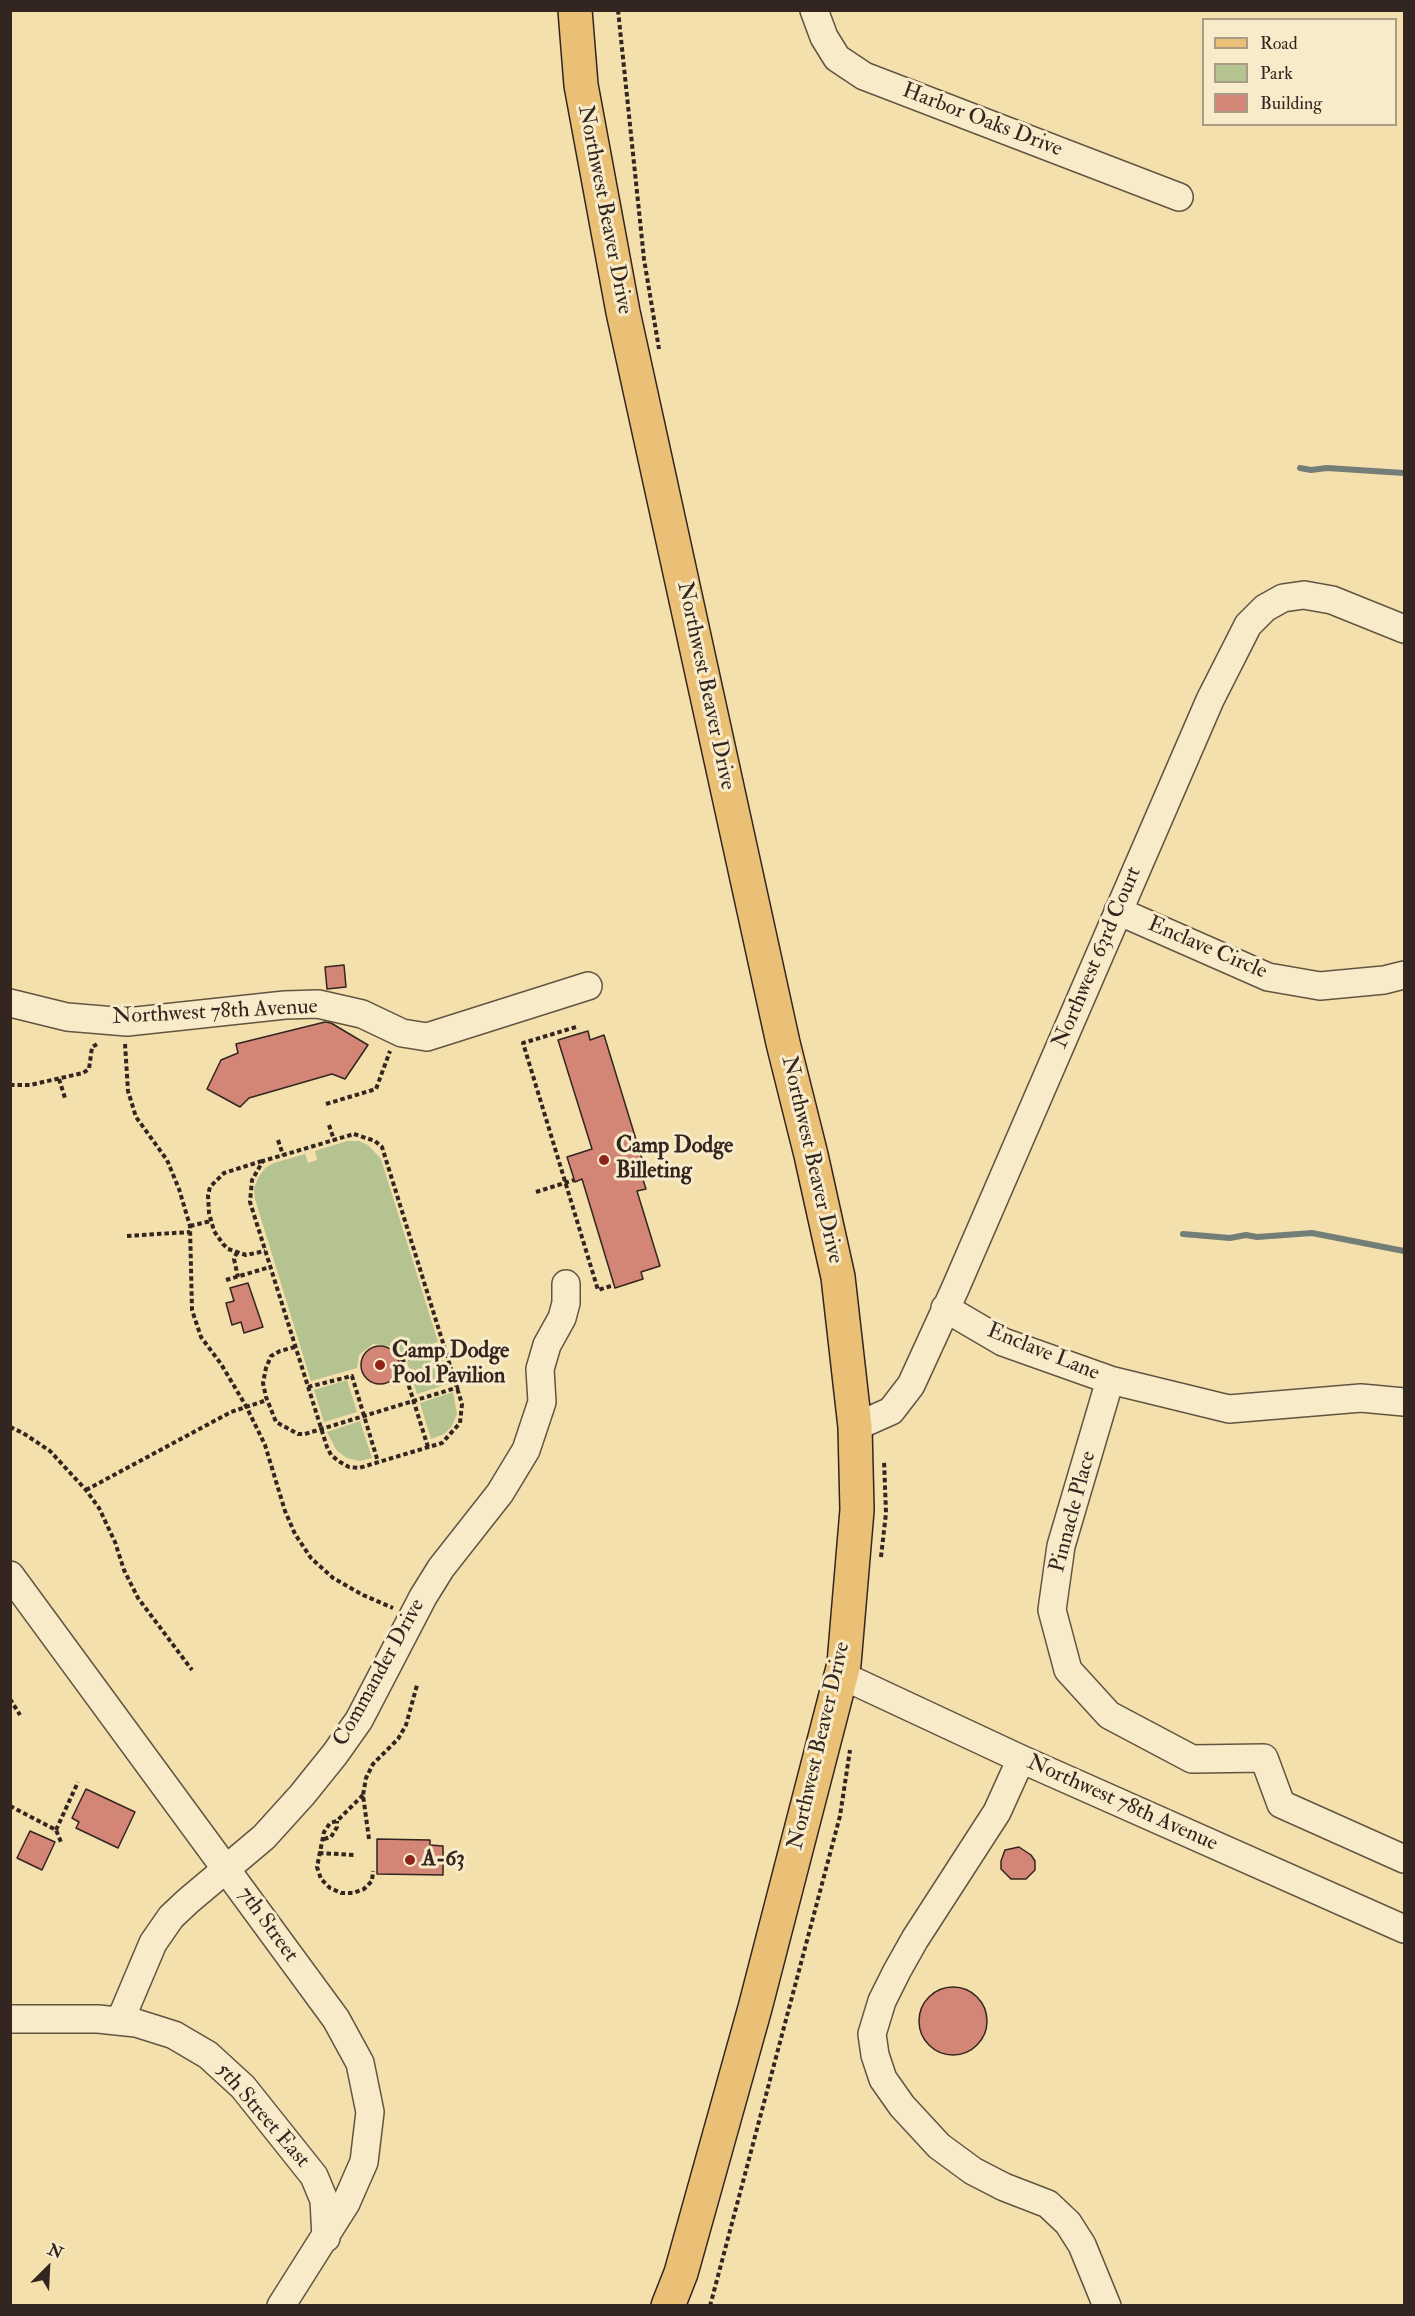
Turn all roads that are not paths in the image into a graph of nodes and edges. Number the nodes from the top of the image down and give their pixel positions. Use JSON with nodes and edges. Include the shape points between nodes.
{"nodes":[{"id":1,"x":575,"y":10,"type":"edge"},
{"id":2,"x":814,"y":10,"type":"edge"},
{"id":3,"x":1179,"y":197,"type":"dead end"},
{"id":4,"x":1404,"y":628,"type":"edge"},
{"id":5,"x":1118,"y":911,"type":"junction"},
{"id":6,"x":1404,"y":975,"type":"edge"},
{"id":7,"x":588,"y":986,"type":"dead end"},
{"id":8,"x":10,"y":1003,"type":"edge"},
{"id":9,"x":566,"y":1284,"type":"dead end"},
{"id":10,"x":945,"y":1308,"type":"junction"},
{"id":11,"x":1110,"y":1380,"type":"junction"},
{"id":12,"x":1404,"y":1402,"type":"edge"},
{"id":13,"x":855,"y":1427,"type":"junction"},
{"id":14,"x":10,"y":1575,"type":"edge"},
{"id":15,"x":841,"y":1675,"type":"junction"},
{"id":16,"x":1021,"y":1759,"type":"junction"},
{"id":17,"x":1404,"y":1859,"type":"edge"},
{"id":18,"x":226,"y":1869,"type":"junction"},
{"id":19,"x":1404,"y":1929,"type":"edge"},
{"id":20,"x":10,"y":2019,"type":"edge"},
{"id":21,"x":120,"y":2021,"type":"junction"},
{"id":22,"x":326,"y":2238,"type":"junction"},
{"id":23,"x":281,"y":2306,"type":"edge"},
{"id":24,"x":668,"y":2306,"type":"edge"},
{"id":25,"x":1107,"y":2306,"type":"edge"}],
"edges":[{"from":1,"to":13,"type":"main road","name":"Northwest Beaver Drive","via":[[581,85],[623,312],[838,1277]]},
{"from":2,"to":3,"type":"street","name":"Harbor Oaks Drive","via":[[837,58],[864,76]]},
{"from":4,"to":5,"type":"street","name":"Northwest 63rd Court","via":[[1332,600],[1304,595],[1283,598],[1265,608],[1248,625],[1210,700]]},
{"from":5,"to":6,"type":"street","name":"Enclave Circle","via":[[1268,977],[1320,986]]},
{"from":5,"to":10,"type":"street","name":"Northwest 63rd Court"},
{"from":7,"to":8,"type":"street","name":"Northwest 78th Avenue","via":[[427,1037],[398,1031],[362,1014],[318,1004],[127,1022],[67,1017]]},
{"from":9,"to":18,"type":"street","name":"Commander Drive","via":[[562,1318],[540,1369],[542,1402],[526,1450],[500,1493],[441,1568],[359,1720],[335,1754],[264,1837]]},
{"from":10,"to":11,"type":"street","name":"Enclave Lane","via":[[1003,1342]]},
{"from":10,"to":13,"type":"street","name":"Northwest 63rd Court","via":[[911,1385],[891,1411]]},
{"from":11,"to":12,"type":"street","name":"Enclave Lane","via":[[1229,1409],[1361,1398]]},
{"from":11,"to":17,"type":"street","name":"Pinnacle Place","via":[[1061,1546],[1052,1610],[1068,1671],[1110,1715],[1192,1759],[1264,1758],[1281,1804]]},
{"from":13,"to":15,"type":"main road","name":"Northwest Beaver Drive","via":[[857,1510]]},
{"from":14,"to":18,"type":"street","name":"7th Street"},
{"from":15,"to":16,"type":"street","name":"Northwest 78th Avenue"},
{"from":15,"to":24,"type":"main road","name":"Northwest Beaver Drive","via":[[748,2031],[681,2273]]},
{"from":16,"to":19,"type":"street","name":"Northwest 78th Avenue"},
{"from":16,"to":25,"type":"street","via":[[997,1812],[915,1939],[882,2001],[872,2034],[875,2055],[883,2079],[939,2146],[973,2171],[1048,2204],[1068,2223],[1082,2245]]},
{"from":18,"to":21,"type":"street","name":"Commander Drive","via":[[171,1917],[153,1943]]},
{"from":18,"to":22,"type":"street","name":"7th Street","via":[[336,2019],[360,2063],[370,2112],[364,2162]]},
{"from":20,"to":21,"type":"street","name":"5th Street East"},
{"from":21,"to":22,"type":"street","name":"5th Street East","via":[[174,2035],[208,2055],[243,2087],[314,2176],[324,2200]]},
{"from":22,"to":23,"type":"street","name":"7th Street"}]}
